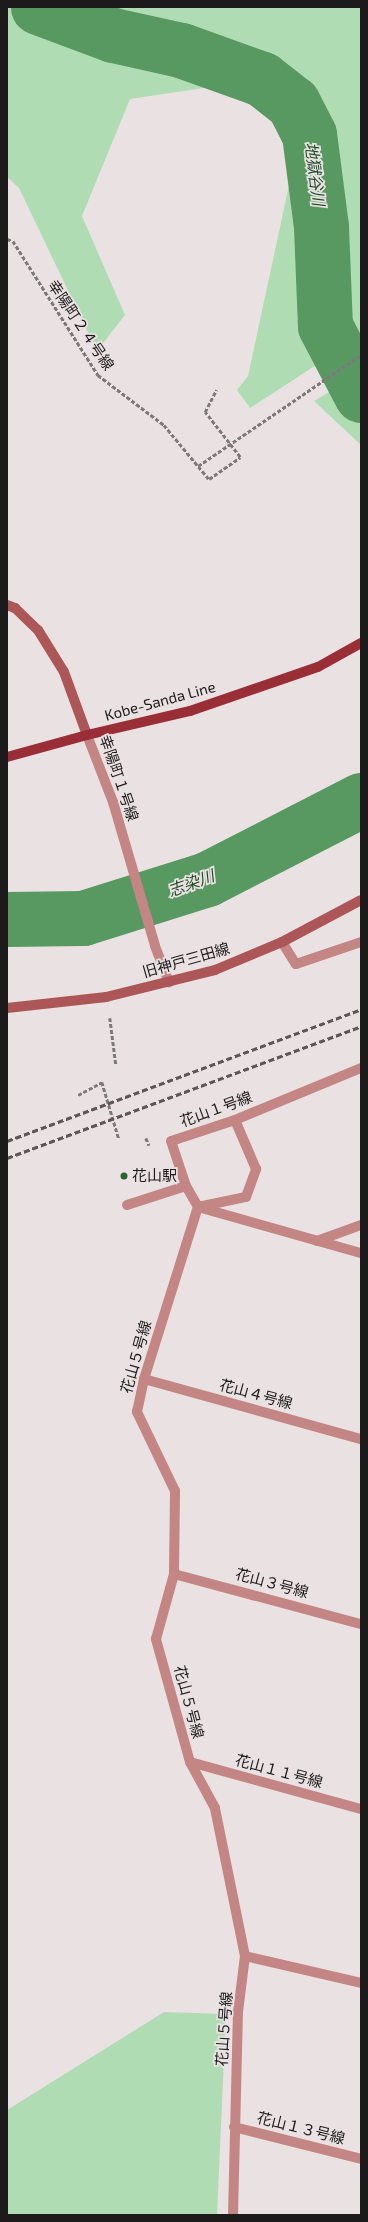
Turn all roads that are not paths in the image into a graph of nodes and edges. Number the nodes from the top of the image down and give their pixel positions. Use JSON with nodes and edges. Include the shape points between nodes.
{"nodes":[{"id":1,"x":7,"y":605,"type":"edge"},
{"id":2,"x":361,"y":643,"type":"edge"},
{"id":3,"x":88,"y":734,"type":"junction"},
{"id":4,"x":7,"y":758,"type":"edge"},
{"id":5,"x":361,"y":900,"type":"edge"},
{"id":6,"x":282,"y":942,"type":"junction"},
{"id":7,"x":361,"y":942,"type":"edge"},
{"id":8,"x":169,"y":982,"type":"junction"},
{"id":9,"x":7,"y":1008,"type":"edge"},
{"id":10,"x":361,"y":1068,"type":"edge"},
{"id":11,"x":235,"y":1120,"type":"junction"},
{"id":12,"x":186,"y":1186,"type":"junction"},
{"id":13,"x":127,"y":1205,"type":"dead end"},
{"id":14,"x":198,"y":1207,"type":"junction"},
{"id":15,"x":361,"y":1225,"type":"edge"},
{"id":16,"x":317,"y":1241,"type":"junction"},
{"id":17,"x":361,"y":1253,"type":"edge"},
{"id":18,"x":144,"y":1379,"type":"junction"},
{"id":19,"x":361,"y":1439,"type":"edge"},
{"id":20,"x":174,"y":1574,"type":"junction"},
{"id":21,"x":361,"y":1624,"type":"edge"},
{"id":22,"x":190,"y":1762,"type":"junction"},
{"id":23,"x":361,"y":1809,"type":"edge"},
{"id":24,"x":245,"y":1956,"type":"junction"},
{"id":25,"x":361,"y":1983,"type":"edge"},
{"id":26,"x":234,"y":2127,"type":"junction"},
{"id":27,"x":361,"y":2159,"type":"edge"},
{"id":28,"x":233,"y":2215,"type":"edge"}],
"edges":[{"from":1,"to":3,"type":"street","name":"幸陽町１号線","via":[[15,608],[38,630],[64,672]]},
{"from":2,"to":3,"type":"main road","name":"Kobe-Sanda Line","via":[[318,667],[190,711]]},
{"from":3,"to":4,"type":"main road","name":"Kobe-Sanda Line"},
{"from":3,"to":8,"type":"street","name":"幸陽町１号線","via":[[113,802],[155,946]]},
{"from":5,"to":6,"type":"street","name":"旧神戸三田線"},
{"from":6,"to":7,"type":"street","via":[[296,964]]},
{"from":6,"to":8,"type":"street","name":"旧神戸三田線","via":[[215,970]]},
{"from":8,"to":9,"type":"street","name":"旧神戸三田線","via":[[106,997]]},
{"from":10,"to":11,"type":"street","name":"花山１号線"},
{"from":11,"to":12,"type":"street","name":"花山１号線","via":[[171,1141]]},
{"from":11,"to":14,"type":"street","via":[[256,1169],[246,1197]]},
{"from":12,"to":13,"type":"street"},
{"from":12,"to":14,"type":"street","name":"花山１号線"},
{"from":14,"to":16,"type":"street"},
{"from":14,"to":18,"type":"street","name":"花山５号線"},
{"from":15,"to":16,"type":"street"},
{"from":16,"to":17,"type":"street"},
{"from":18,"to":19,"type":"street","name":"花山４号線"},
{"from":18,"to":20,"type":"street","name":"花山５号線","via":[[137,1412],[175,1491]]},
{"from":20,"to":21,"type":"street","name":"花山３号線"},
{"from":20,"to":22,"type":"street","name":"花山５号線","via":[[156,1639]]},
{"from":22,"to":23,"type":"street","name":"花山１１号線"},
{"from":22,"to":24,"type":"street","name":"花山５号線","via":[[214,1808]]},
{"from":24,"to":25,"type":"street"},
{"from":24,"to":26,"type":"street","name":"花山５号線","via":[[238,2012]]},
{"from":26,"to":27,"type":"street","name":"花山１３号線"},
{"from":26,"to":28,"type":"street","name":"花山５号線"}]}
